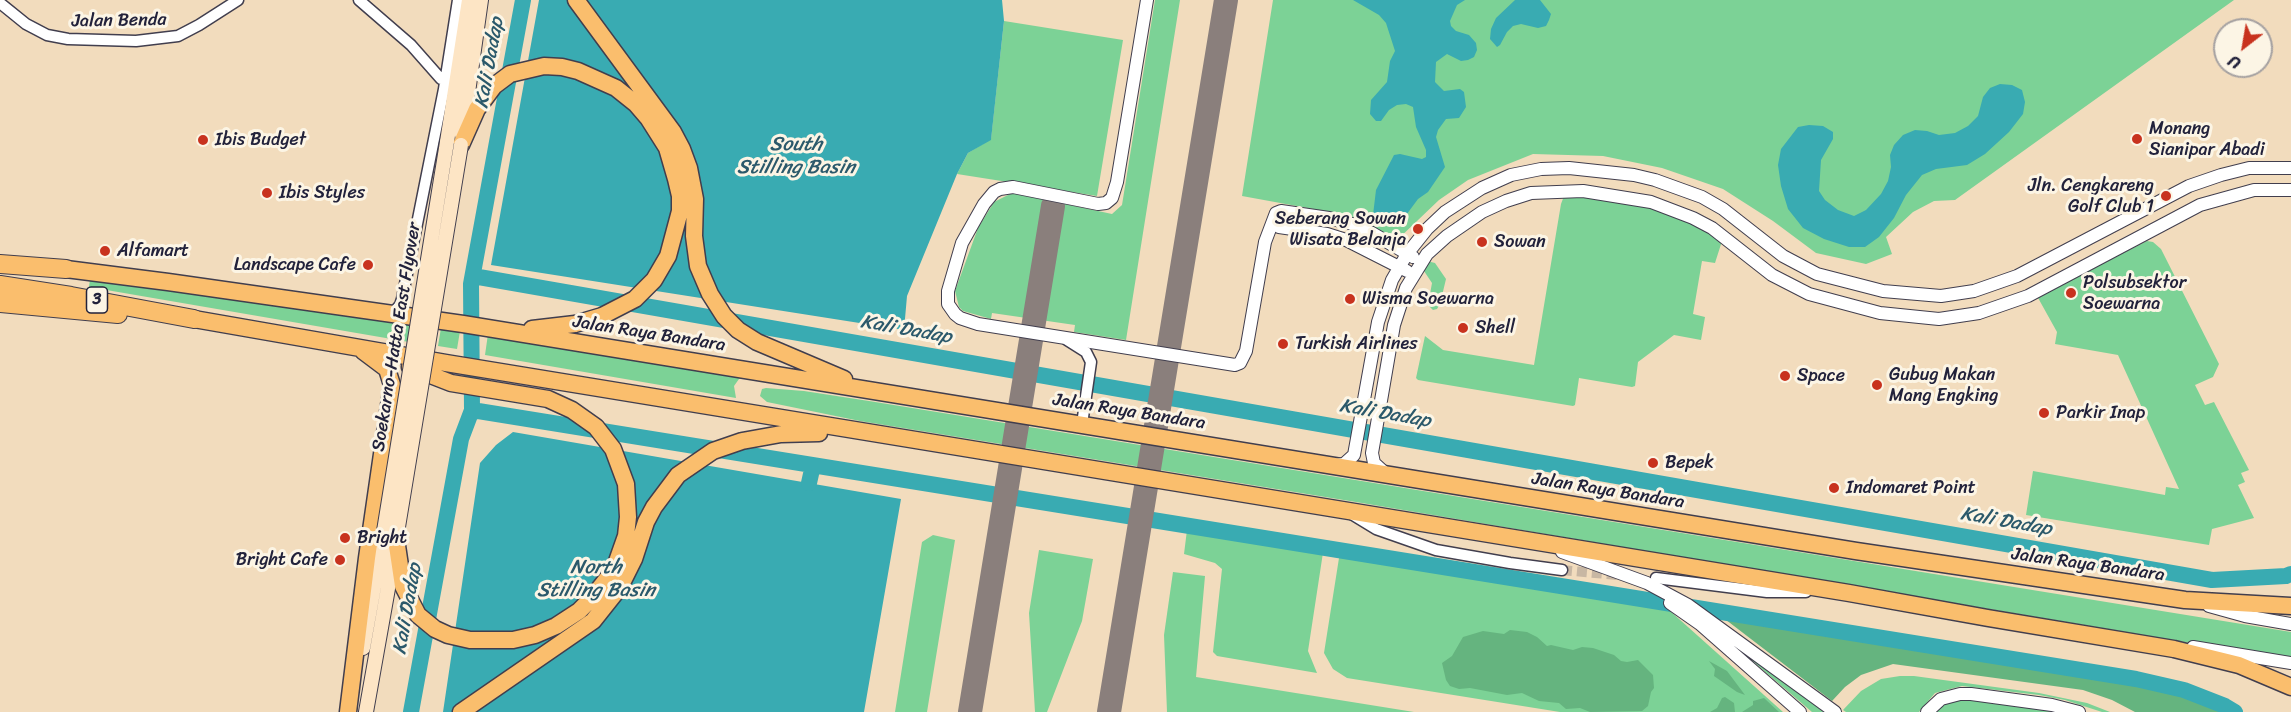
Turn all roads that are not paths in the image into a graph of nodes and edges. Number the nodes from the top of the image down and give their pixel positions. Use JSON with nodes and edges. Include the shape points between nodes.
{"nodes":[{"id":1,"x":238,"y":0,"type":"edge"},
{"id":2,"x":359,"y":0,"type":"edge"},
{"id":3,"x":458,"y":0,"type":"edge"},
{"id":4,"x":469,"y":0,"type":"edge"},
{"id":5,"x":481,"y":0,"type":"edge"},
{"id":6,"x":576,"y":0,"type":"edge"},
{"id":7,"x":1147,"y":0,"type":"edge"},
{"id":8,"x":0,"y":3,"type":"edge"},
{"id":9,"x":441,"y":79,"type":"dead end"},
{"id":10,"x":454,"y":144,"type":"junction"},
{"id":11,"x":2253,"y":168,"type":"junction"},
{"id":12,"x":2291,"y":168,"type":"edge"},
{"id":13,"x":2254,"y":190,"type":"junction"},
{"id":14,"x":2291,"y":190,"type":"edge"},
{"id":15,"x":2149,"y":207,"type":"junction"},
{"id":16,"x":1274,"y":222,"type":"junction"},
{"id":17,"x":2160,"y":227,"type":"junction"},
{"id":18,"x":1407,"y":254,"type":"junction"},
{"id":19,"x":0,"y":256,"type":"edge"},
{"id":20,"x":1421,"y":262,"type":"junction"},
{"id":21,"x":0,"y":264,"type":"edge"},
{"id":22,"x":1400,"y":267,"type":"junction"},
{"id":23,"x":66,"y":270,"type":"junction"},
{"id":24,"x":1413,"y":274,"type":"junction"},
{"id":25,"x":0,"y":285,"type":"edge"},
{"id":26,"x":0,"y":303,"type":"edge"},
{"id":27,"x":393,"y":313,"type":"junction"},
{"id":28,"x":194,"y":319,"type":"junction"},
{"id":29,"x":500,"y":330,"type":"junction"},
{"id":30,"x":1059,"y":337,"type":"junction"},
{"id":31,"x":357,"y":348,"type":"junction"},
{"id":32,"x":383,"y":353,"type":"junction"},
{"id":33,"x":870,"y":390,"type":"junction"},
{"id":34,"x":1082,"y":424,"type":"junction"},
{"id":35,"x":865,"y":432,"type":"junction"},
{"id":36,"x":1335,"y":465,"type":"junction"},
{"id":37,"x":1386,"y":474,"type":"junction"},
{"id":38,"x":1345,"y":510,"type":"junction"},
{"id":39,"x":390,"y":538,"type":"junction"},
{"id":40,"x":1521,"y":539,"type":"junction"},
{"id":41,"x":1562,"y":570,"type":"tunnel mouth"},
{"id":42,"x":1615,"y":571,"type":"junction"},
{"id":43,"x":1656,"y":578,"type":"dead end"},
{"id":44,"x":1849,"y":592,"type":"junction"},
{"id":45,"x":2185,"y":600,"type":"junction"},
{"id":46,"x":2291,"y":606,"type":"edge"},
{"id":47,"x":2291,"y":624,"type":"edge"},
{"id":48,"x":1728,"y":640,"type":"junction"},
{"id":49,"x":2174,"y":648,"type":"junction"},
{"id":50,"x":2291,"y":663,"type":"edge"},
{"id":51,"x":2291,"y":687,"type":"edge"},
{"id":52,"x":350,"y":712,"type":"edge"},
{"id":53,"x":366,"y":712,"type":"edge"},
{"id":54,"x":461,"y":712,"type":"edge"},
{"id":55,"x":1800,"y":712,"type":"edge"},
{"id":56,"x":1835,"y":712,"type":"edge"},
{"id":57,"x":1927,"y":712,"type":"edge"},
{"id":58,"x":2079,"y":712,"type":"edge"}],
"edges":[{"from":1,"to":8,"type":"street","name":"Jalan Benda","via":[[178,36],[136,41],[47,35]]},
{"from":2,"to":9,"type":"street","via":[[411,45]]},
{"from":3,"to":27,"type":"street","via":[[402,299]]},
{"from":4,"to":10,"type":"main road"},
{"from":5,"to":10,"type":"main road"},
{"from":6,"to":33,"type":"main road","via":[[682,149],[695,199],[698,266],[724,316],[757,342]]},
{"from":7,"to":30,"type":"street","via":[[1112,198],[1098,204],[1013,187],[1000,189],[989,197],[962,243],[950,283],[948,304],[960,318]]},
{"from":10,"to":29,"type":"main road","via":[[494,86],[510,74],[536,67],[562,67],[592,76],[636,104],[667,147],[673,164],[680,196],[678,225],[668,256],[645,291],[618,309],[575,324]]},
{"from":10,"to":39,"type":"main road","name":"Soekarno-Hatta East Flyover","bridge":true},
{"from":11,"to":12,"type":"street"},
{"from":11,"to":13,"type":"street"},
{"from":11,"to":15,"type":"street","via":[[2189,186]]},
{"from":13,"to":14,"type":"street"},
{"from":13,"to":17,"type":"street","via":[[2200,205]]},
{"from":15,"to":17,"type":"street"},
{"from":15,"to":18,"type":"street","via":[[1994,285],[1941,296],[1920,296],[1817,274],[1783,256],[1723,209],[1666,183],[1605,171],[1541,169],[1511,175],[1469,196],[1427,229]]},
{"from":16,"to":18,"type":"street","via":[[1274,214],[1281,211],[1335,220],[1372,233]]},
{"from":16,"to":22,"type":"street","via":[[1279,227],[1346,240]]},
{"from":16,"to":30,"type":"street","via":[[1265,242],[1246,351],[1240,363],[1223,364]]},
{"from":17,"to":20,"type":"street","via":[[2028,296],[1979,313],[1940,319],[1880,313],[1809,294],[1772,275],[1731,241],[1693,218],[1651,202],[1582,191],[1531,193],[1506,201],[1455,229]]},
{"from":18,"to":20,"type":"street"},
{"from":18,"to":22,"type":"street"},
{"from":19,"to":23,"type":"main road"},
{"from":20,"to":24,"type":"street"},
{"from":21,"to":23,"type":"highway"},
{"from":22,"to":24,"type":"street"},
{"from":22,"to":36,"type":"street","via":[[1385,295],[1378,322],[1356,449],[1348,461]]},
{"from":23,"to":27,"type":"main road","name":"Jalan Raya Bandara"},
{"from":24,"to":37,"type":"street","via":[[1394,325],[1372,453],[1374,463]]},
{"from":25,"to":28,"type":"highway","number":"3"},
{"from":26,"to":28,"type":"highway"},
{"from":27,"to":29,"type":"main road","name":"Jalan Raya Bandara"},
{"from":28,"to":31,"type":"main road"},
{"from":29,"to":33,"type":"main road","name":"Jalan Raya Bandara"},
{"from":30,"to":34,"type":"street","via":[[1086,352],[1091,362]]},
{"from":31,"to":32,"type":"main road"},
{"from":31,"to":52,"type":"main road","via":[[383,365],[392,385]]},
{"from":32,"to":35,"type":"main road"},
{"from":32,"to":39,"type":"main road","via":[[451,383],[548,399],[572,410],[596,427],[613,449],[626,484],[628,503],[626,536],[605,583],[568,619],[535,635],[513,640],[470,640],[448,635],[418,615],[403,586]]},
{"from":33,"to":34,"type":"main road","name":"Jalan Raya Bandara"},
{"from":34,"to":36,"type":"main road","name":"Jalan Raya Bandara"},
{"from":35,"to":38,"type":"main road"},
{"from":35,"to":54,"type":"main road","via":[[782,434],[713,451],[678,476],[654,507],[632,566],[593,621]]},
{"from":36,"to":37,"type":"main road","name":"Jalan Raya Bandara"},
{"from":37,"to":45,"type":"main road","name":"Jalan Raya Bandara","via":[[1747,534]]},
{"from":38,"to":40,"type":"main road"},
{"from":38,"to":41,"type":"street","via":[[1376,529],[1436,550]]},
{"from":39,"to":52,"type":"main road"},
{"from":39,"to":53,"type":"main road"},
{"from":40,"to":42,"type":"street"},
{"from":40,"to":44,"type":"main road"},
{"from":42,"to":48,"type":"street"},
{"from":42,"to":48,"type":"street","via":[[1667,592]]},
{"from":43,"to":44,"type":"street","via":[[1767,592]]},
{"from":44,"to":49,"type":"main road"},
{"from":45,"to":46,"type":"main road","name":"Jalan Raya Bandara"},
{"from":45,"to":47,"type":"street","name":"Jalan Raya Bandara"},
{"from":48,"to":55,"type":"street"},
{"from":48,"to":56,"type":"street"},
{"from":49,"to":50,"type":"street","via":[[2201,648]]},
{"from":49,"to":51,"type":"main road","via":[[2239,665]]},
{"from":57,"to":58,"type":"street","via":[[1941,699],[1960,694],[1982,694]]}]}
